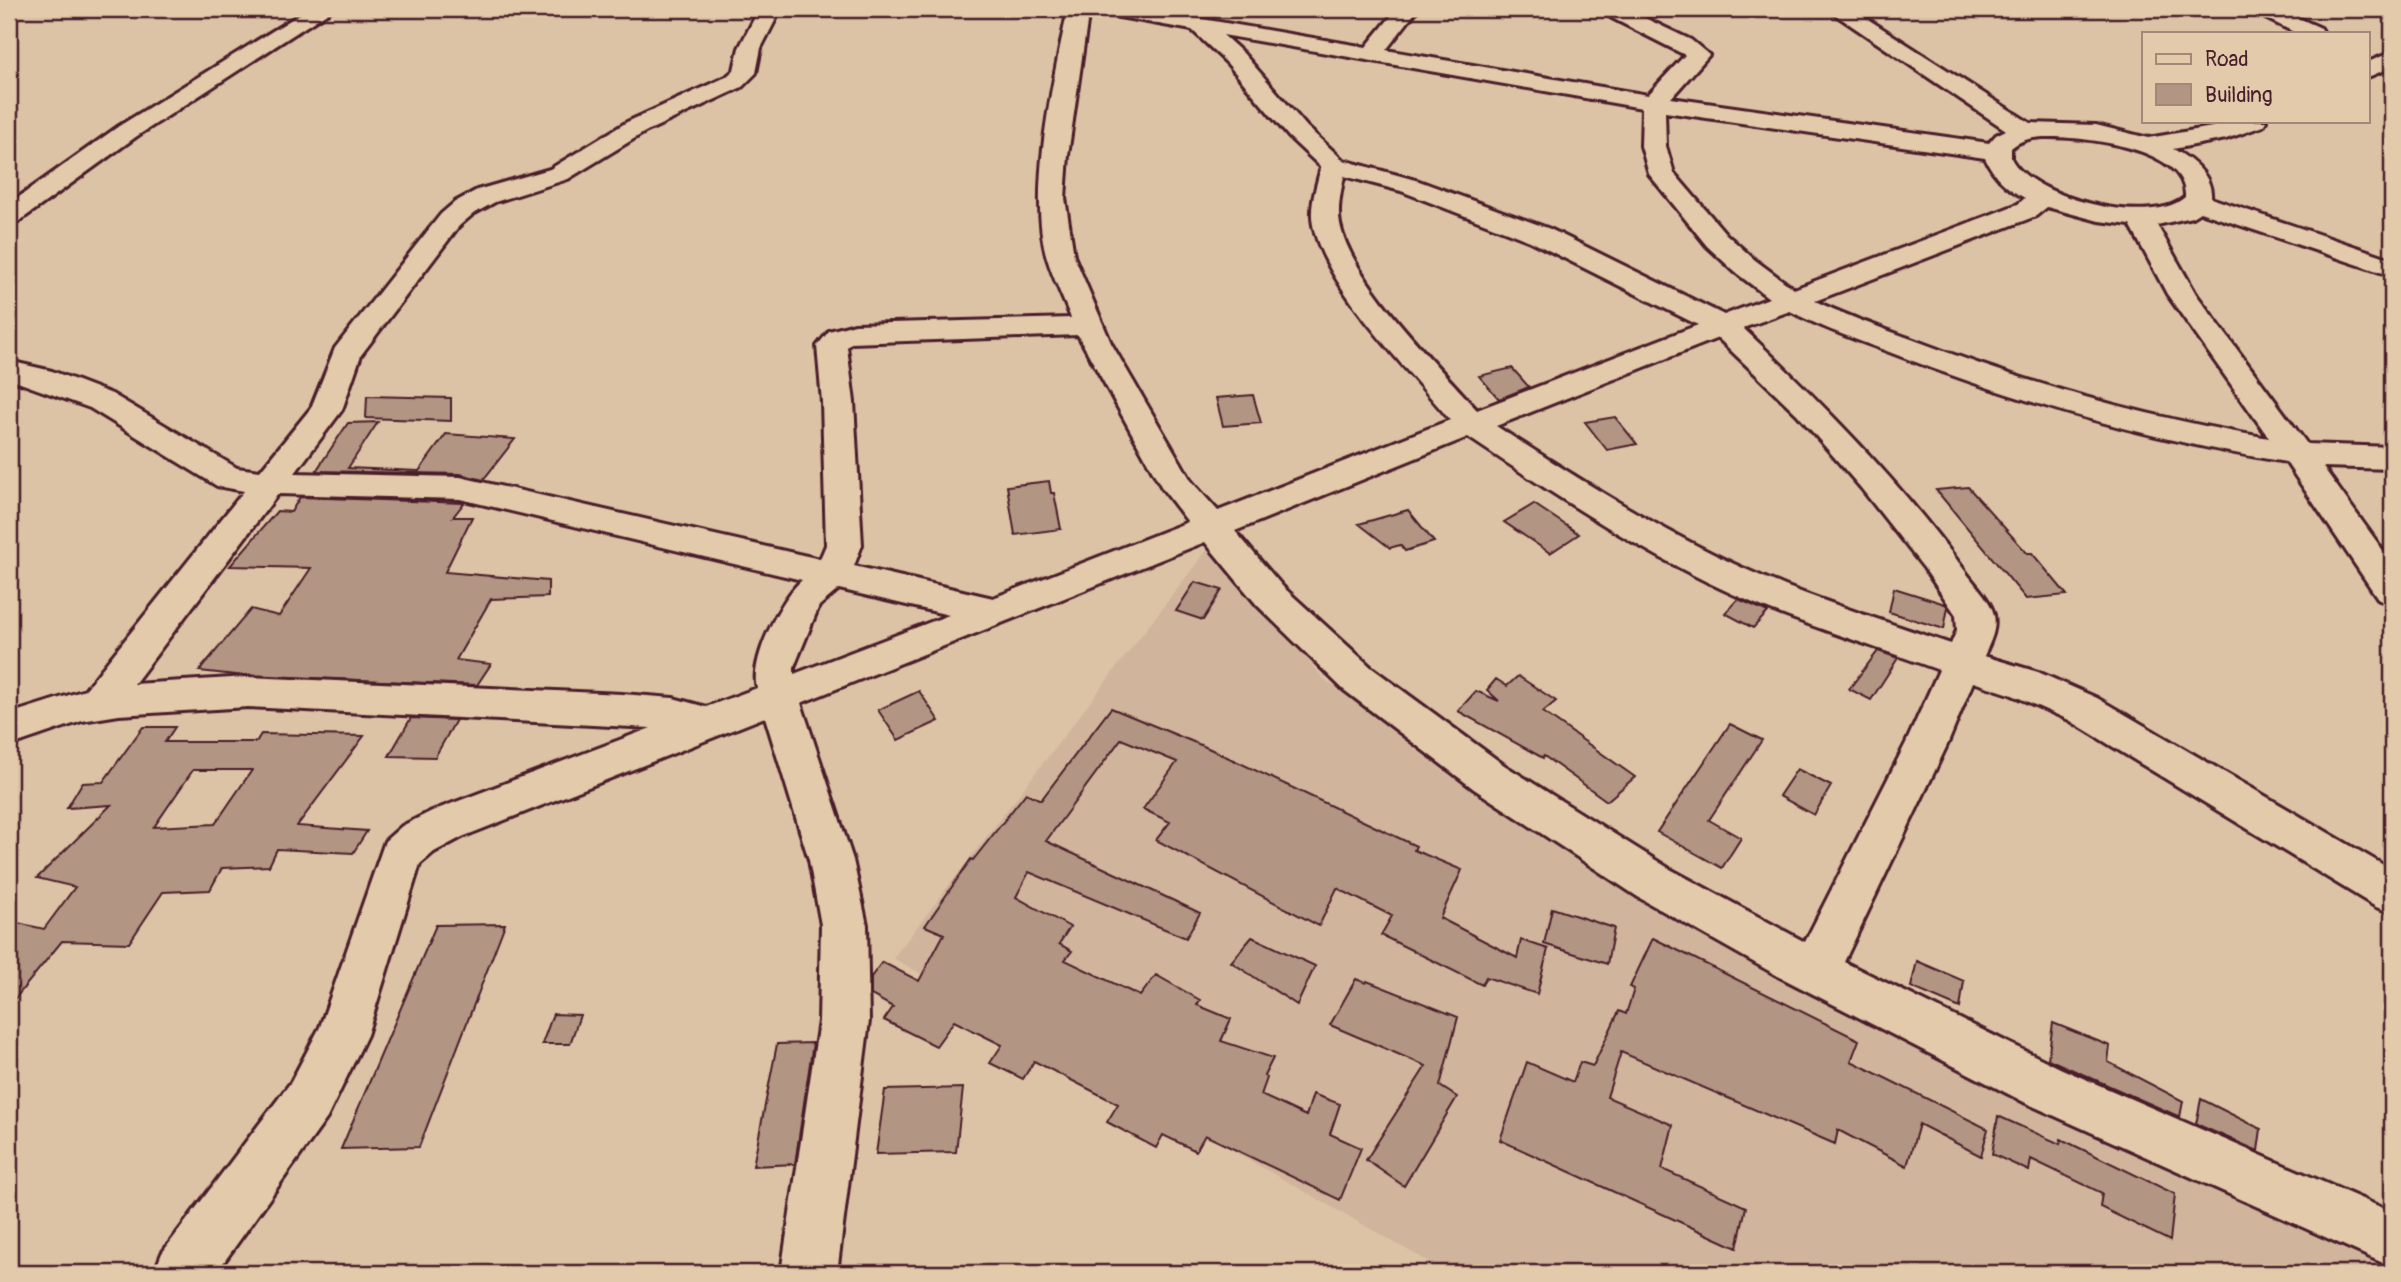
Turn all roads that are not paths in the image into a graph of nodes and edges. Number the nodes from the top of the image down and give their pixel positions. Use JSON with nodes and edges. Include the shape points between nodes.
{"nodes":[{"id":1,"x":322,"y":9,"type":"edge"},
{"id":2,"x":765,"y":9,"type":"edge"},
{"id":3,"x":1079,"y":9,"type":"edge"},
{"id":4,"x":1108,"y":9,"type":"edge"},
{"id":5,"x":1408,"y":9,"type":"edge"},
{"id":6,"x":1611,"y":9,"type":"edge"},
{"id":7,"x":1838,"y":9,"type":"edge"},
{"id":8,"x":2262,"y":9,"type":"edge"},
{"id":9,"x":1277,"y":18,"type":"dead end"},
{"id":10,"x":1201,"y":27,"type":"junction"},
{"id":11,"x":2311,"y":32,"type":"edge"},
{"id":12,"x":1260,"y":37,"type":"junction"},
{"id":13,"x":1231,"y":55,"type":"junction"},
{"id":14,"x":1370,"y":56,"type":"junction"},
{"id":15,"x":1654,"y":103,"type":"junction"},
{"id":16,"x":2251,"y":122,"type":"edge"},
{"id":17,"x":2025,"y":131,"type":"junction"},
{"id":18,"x":2145,"y":145,"type":"junction"},
{"id":19,"x":1997,"y":152,"type":"junction"},
{"id":20,"x":1334,"y":164,"type":"junction"},
{"id":21,"x":9,"y":194,"type":"edge"},
{"id":22,"x":2043,"y":196,"type":"junction"},
{"id":23,"x":36,"y":197,"type":"junction"},
{"id":24,"x":2197,"y":202,"type":"junction"},
{"id":25,"x":9,"y":216,"type":"edge"},
{"id":26,"x":2140,"y":217,"type":"junction"},
{"id":27,"x":2392,"y":268,"type":"edge"},
{"id":28,"x":1792,"y":300,"type":"junction"},
{"id":29,"x":1089,"y":326,"type":"junction"},
{"id":30,"x":1723,"y":326,"type":"junction"},
{"id":31,"x":9,"y":370,"type":"edge"},
{"id":32,"x":1472,"y":425,"type":"junction"},
{"id":33,"x":2297,"y":453,"type":"junction"},
{"id":34,"x":2392,"y":458,"type":"edge"},
{"id":35,"x":270,"y":483,"type":"junction"},
{"id":36,"x":1210,"y":526,"type":"junction"},
{"id":37,"x":833,"y":573,"type":"junction"},
{"id":38,"x":2392,"y":591,"type":"edge"},
{"id":39,"x":995,"y":612,"type":"junction"},
{"id":40,"x":1961,"y":663,"type":"junction"},
{"id":41,"x":780,"y":696,"type":"junction"},
{"id":42,"x":97,"y":704,"type":"junction"},
{"id":43,"x":707,"y":723,"type":"junction"},
{"id":44,"x":9,"y":730,"type":"edge"},
{"id":45,"x":2392,"y":893,"type":"edge"},
{"id":46,"x":1815,"y":971,"type":"junction"},
{"id":47,"x":2392,"y":1240,"type":"edge"},
{"id":48,"x":182,"y":1273,"type":"edge"},
{"id":49,"x":809,"y":1273,"type":"edge"}],
"edges":[{"from":1,"to":23,"type":"street","via":[[128,131]]},
{"from":2,"to":35,"type":"street","via":[[768,15],[750,48],[745,73],[734,82],[636,127],[559,174],[486,196],[450,220],[346,354],[326,410]]},
{"from":3,"to":29,"type":"street","via":[[1052,198],[1060,256]]},
{"from":4,"to":10,"type":"street"},
{"from":5,"to":14,"type":"street"},
{"from":6,"to":15,"type":"street","via":[[1698,55]]},
{"from":7,"to":17,"type":"street"},
{"from":8,"to":11,"type":"street"},
{"from":9,"to":12,"type":"street"},
{"from":10,"to":12,"type":"street"},
{"from":10,"to":13,"type":"street"},
{"from":12,"to":13,"type":"street"},
{"from":12,"to":14,"type":"street"},
{"from":13,"to":20,"type":"street","via":[[1275,107]]},
{"from":14,"to":15,"type":"street"},
{"from":15,"to":19,"type":"street"},
{"from":15,"to":28,"type":"street","via":[[1652,150],[1661,173],[1727,251]]},
{"from":16,"to":18,"type":"street","via":[[2217,134]]},
{"from":17,"to":18,"type":"street","via":[[2081,130]]},
{"from":17,"to":19,"type":"street","via":[[2010,136]]},
{"from":18,"to":24,"type":"street","via":[[2192,174],[2201,193]]},
{"from":19,"to":22,"type":"street","via":[[2007,174]]},
{"from":20,"to":30,"type":"street","via":[[1410,186],[1540,235]]},
{"from":20,"to":32,"type":"street","via":[[1326,223],[1339,260],[1356,288]]},
{"from":21,"to":23,"type":"street"},
{"from":22,"to":26,"type":"street","via":[[2108,215]]},
{"from":22,"to":28,"type":"street","via":[[2028,210]]},
{"from":23,"to":25,"type":"street"},
{"from":24,"to":26,"type":"street","via":[[2185,211]]},
{"from":24,"to":27,"type":"street"},
{"from":26,"to":33,"type":"street","via":[[2187,304]]},
{"from":28,"to":30,"type":"street"},
{"from":28,"to":33,"type":"street","via":[[2015,388],[2212,438]]},
{"from":29,"to":36,"type":"street","via":[[1154,446]]},
{"from":29,"to":37,"type":"street","via":[[840,337],[832,346],[845,545]]},
{"from":30,"to":32,"type":"street"},
{"from":30,"to":40,"type":"street","via":[[1808,407],[1873,480],[1976,613],[1976,630]]},
{"from":31,"to":35,"type":"street","via":[[101,401],[229,478]]},
{"from":32,"to":36,"type":"street"},
{"from":32,"to":40,"type":"street","via":[[1583,498],[1691,558],[1771,595]]},
{"from":33,"to":34,"type":"street"},
{"from":33,"to":38,"type":"street"},
{"from":35,"to":37,"type":"street","via":[[460,488]]},
{"from":35,"to":42,"type":"street"},
{"from":36,"to":39,"type":"street"},
{"from":36,"to":46,"type":"street","via":[[1270,596],[1358,679],[1489,776],[1654,883]]},
{"from":37,"to":39,"type":"street"},
{"from":37,"to":41,"type":"street","via":[[806,598],[796,615],[774,667]]},
{"from":39,"to":41,"type":"street"},
{"from":40,"to":45,"type":"street","via":[[2024,683],[2083,709]]},
{"from":40,"to":46,"type":"street","via":[[1927,743]]},
{"from":41,"to":43,"type":"street"},
{"from":41,"to":49,"type":"street","via":[[831,860],[844,925],[844,1021]]},
{"from":42,"to":43,"type":"street","via":[[248,692],[293,693],[622,710]]},
{"from":42,"to":44,"type":"street"},
{"from":43,"to":48,"type":"street","via":[[447,824],[401,854],[342,1035],[309,1100]]},
{"from":46,"to":47,"type":"street","via":[[2044,1086]]}]}
